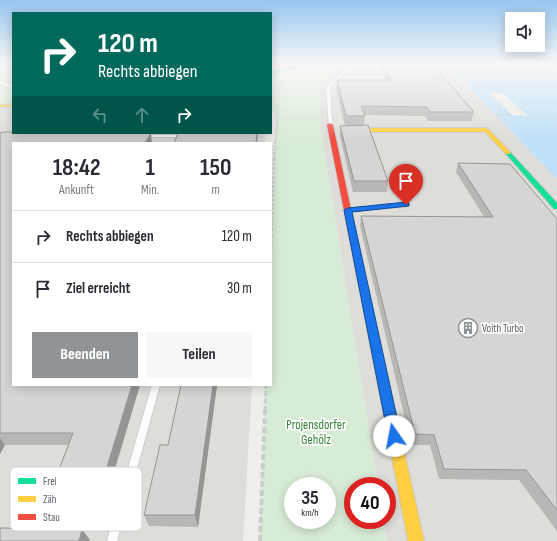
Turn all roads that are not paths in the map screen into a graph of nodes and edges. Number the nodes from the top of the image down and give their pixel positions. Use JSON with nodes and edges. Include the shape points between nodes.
{"nodes":[{"id":1,"x":328,"y":89,"type":"edge"},
{"id":2,"x":12,"y":105,"type":"edge"},
{"id":3,"x":0,"y":106,"type":"edge"},
{"id":4,"x":330,"y":127,"type":"junction"},
{"id":5,"x":140,"y":136,"type":"edge"},
{"id":6,"x":188,"y":136,"type":"edge"},
{"id":7,"x":406,"y":205,"type":"dead end"},
{"id":8,"x":557,"y":207,"type":"edge"},
{"id":9,"x":348,"y":210,"type":"junction"},
{"id":10,"x":156,"y":386,"type":"edge"},
{"id":11,"x":133,"y":467,"type":"edge"},
{"id":12,"x":115,"y":531,"type":"edge"},
{"id":13,"x":112,"y":541,"type":"edge"},
{"id":14,"x":416,"y":541,"type":"edge"}],
"edges":[{"from":1,"to":4,"type":"lane"},
{"from":2,"to":3,"type":"street"},
{"from":4,"to":8,"type":"street","via":[[487,130]]},
{"from":4,"to":9,"type":"street"},
{"from":5,"to":6,"type":"lane"},
{"from":7,"to":9,"type":"lane"},
{"from":9,"to":14,"type":"street"},
{"from":10,"to":11,"type":"lane"},
{"from":12,"to":13,"type":"lane"}]}
